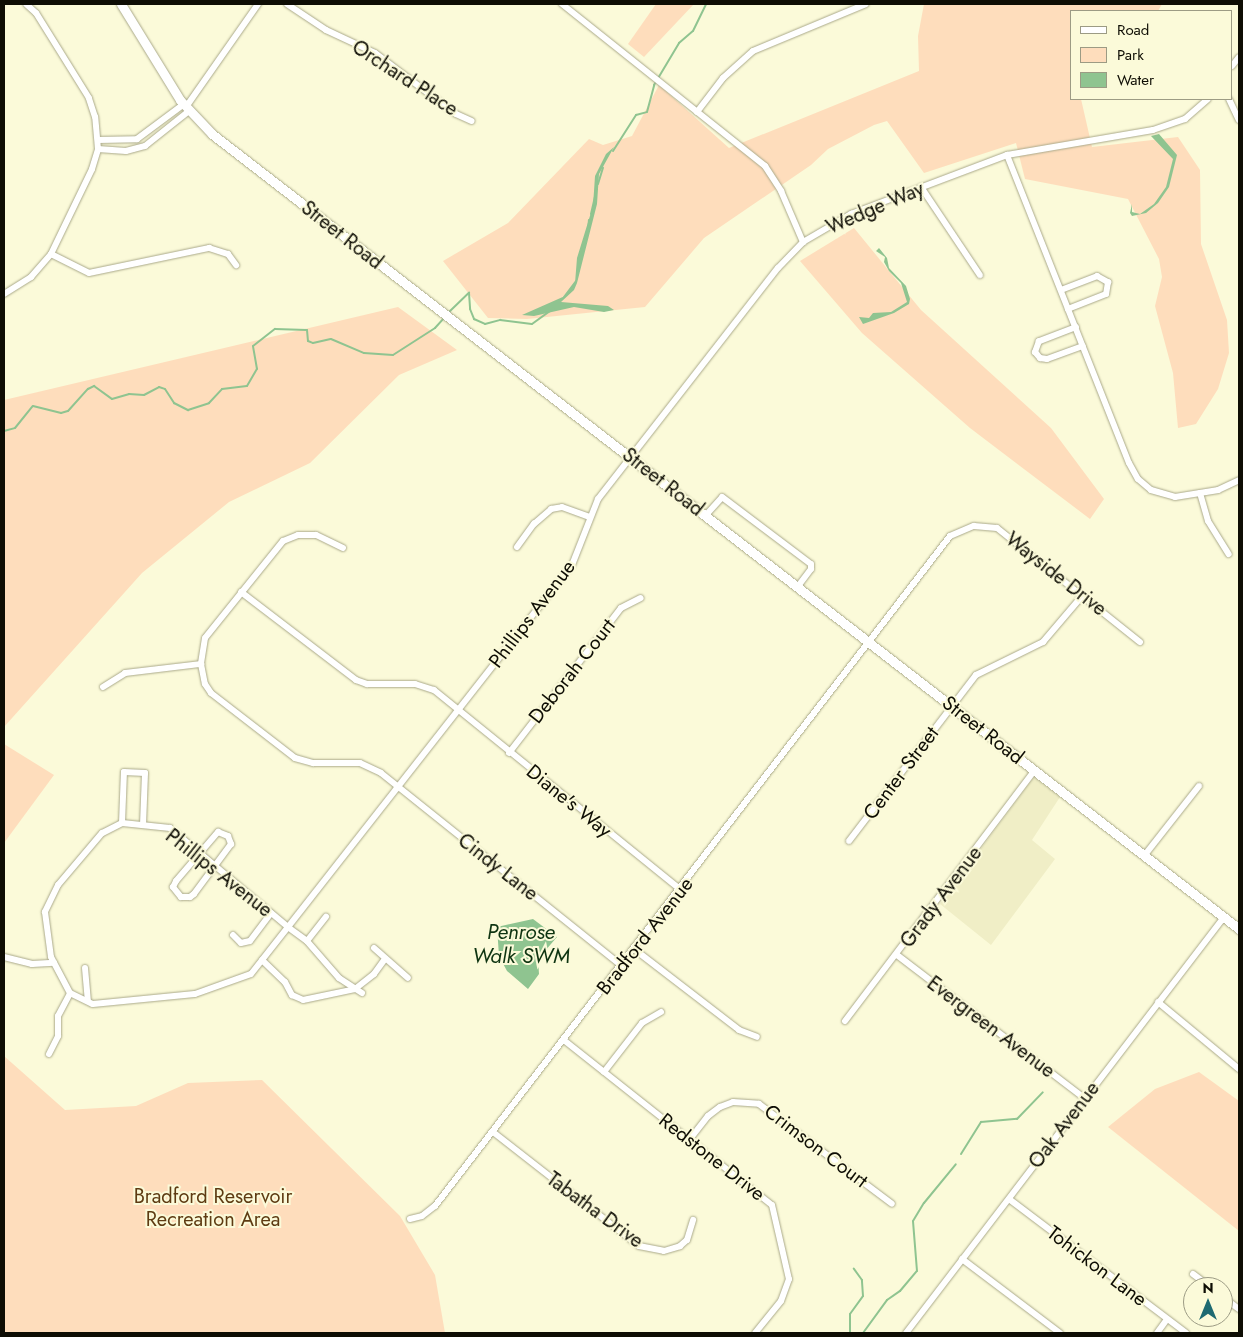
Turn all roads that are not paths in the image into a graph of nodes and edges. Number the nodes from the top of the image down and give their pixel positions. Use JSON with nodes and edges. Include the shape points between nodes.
{"nodes":[{"id":1,"x":26,"y":4,"type":"edge"},
{"id":2,"x":121,"y":4,"type":"edge"},
{"id":3,"x":258,"y":4,"type":"edge"},
{"id":4,"x":287,"y":4,"type":"edge"},
{"id":5,"x":562,"y":4,"type":"edge"},
{"id":6,"x":866,"y":4,"type":"edge"},
{"id":7,"x":1207,"y":100,"type":"edge"},
{"id":8,"x":1229,"y":100,"type":"edge"},
{"id":9,"x":186,"y":108,"type":"junction"},
{"id":10,"x":697,"y":112,"type":"junction"},
{"id":11,"x":1239,"y":120,"type":"edge"},
{"id":12,"x":472,"y":121,"type":"dead end"},
{"id":13,"x":98,"y":140,"type":"junction"},
{"id":14,"x":98,"y":149,"type":"junction"},
{"id":15,"x":1007,"y":155,"type":"junction"},
{"id":16,"x":922,"y":187,"type":"junction"},
{"id":17,"x":803,"y":242,"type":"junction"},
{"id":18,"x":51,"y":254,"type":"junction"},
{"id":19,"x":236,"y":265,"type":"dead end"},
{"id":20,"x":980,"y":275,"type":"dead end"},
{"id":21,"x":1061,"y":290,"type":"junction"},
{"id":22,"x":4,"y":294,"type":"edge"},
{"id":23,"x":1068,"y":309,"type":"junction"},
{"id":24,"x":1076,"y":327,"type":"junction"},
{"id":25,"x":1083,"y":346,"type":"junction"},
{"id":26,"x":630,"y":456,"type":"junction"},
{"id":27,"x":1239,"y":480,"type":"edge"},
{"id":28,"x":1200,"y":493,"type":"junction"},
{"id":29,"x":706,"y":515,"type":"junction"},
{"id":30,"x":589,"y":517,"type":"junction"},
{"id":31,"x":517,"y":547,"type":"dead end"},
{"id":32,"x":343,"y":548,"type":"dead end"},
{"id":33,"x":1229,"y":554,"type":"dead end"},
{"id":34,"x":798,"y":586,"type":"junction"},
{"id":35,"x":241,"y":592,"type":"junction"},
{"id":36,"x":1082,"y":595,"type":"junction"},
{"id":37,"x":641,"y":598,"type":"dead end"},
{"id":38,"x":870,"y":642,"type":"junction"},
{"id":39,"x":1140,"y":642,"type":"dead end"},
{"id":40,"x":200,"y":664,"type":"junction"},
{"id":41,"x":103,"y":687,"type":"dead end"},
{"id":42,"x":952,"y":706,"type":"junction"},
{"id":43,"x":457,"y":711,"type":"junction"},
{"id":44,"x":509,"y":753,"type":"junction"},
{"id":45,"x":1035,"y":770,"type":"junction"},
{"id":46,"x":1199,"y":786,"type":"dead end"},
{"id":47,"x":397,"y":788,"type":"junction"},
{"id":48,"x":122,"y":823,"type":"junction"},
{"id":49,"x":143,"y":825,"type":"junction"},
{"id":50,"x":849,"y":841,"type":"dead end"},
{"id":51,"x":199,"y":853,"type":"junction"},
{"id":52,"x":1144,"y":856,"type":"junction"},
{"id":53,"x":215,"y":866,"type":"junction"},
{"id":54,"x":681,"y":890,"type":"junction"},
{"id":55,"x":272,"y":914,"type":"junction"},
{"id":56,"x":326,"y":917,"type":"dead end"},
{"id":57,"x":1224,"y":918,"type":"junction"},
{"id":58,"x":288,"y":927,"type":"junction"},
{"id":59,"x":1239,"y":929,"type":"edge"},
{"id":60,"x":232,"y":934,"type":"dead end"},
{"id":61,"x":307,"y":941,"type":"junction"},
{"id":62,"x":374,"y":948,"type":"dead end"},
{"id":63,"x":634,"y":949,"type":"junction"},
{"id":64,"x":897,"y":955,"type":"junction"},
{"id":65,"x":4,"y":957,"type":"edge"},
{"id":66,"x":262,"y":960,"type":"junction"},
{"id":67,"x":385,"y":960,"type":"junction"},
{"id":68,"x":54,"y":963,"type":"junction"},
{"id":69,"x":622,"y":966,"type":"junction"},
{"id":70,"x":85,"y":968,"type":"dead end"},
{"id":71,"x":408,"y":978,"type":"dead end"},
{"id":72,"x":355,"y":988,"type":"junction"},
{"id":73,"x":70,"y":993,"type":"junction"},
{"id":74,"x":362,"y":993,"type":"dead end"},
{"id":75,"x":88,"y":1001,"type":"junction"},
{"id":76,"x":1158,"y":1002,"type":"junction"},
{"id":77,"x":661,"y":1012,"type":"dead end"},
{"id":78,"x":845,"y":1021,"type":"dead end"},
{"id":79,"x":757,"y":1037,"type":"dead end"},
{"id":80,"x":565,"y":1041,"type":"junction"},
{"id":81,"x":49,"y":1054,"type":"dead end"},
{"id":82,"x":1239,"y":1069,"type":"edge"},
{"id":83,"x":604,"y":1072,"type":"junction"},
{"id":84,"x":1084,"y":1098,"type":"junction"},
{"id":85,"x":493,"y":1132,"type":"junction"},
{"id":86,"x":690,"y":1139,"type":"junction"},
{"id":87,"x":1009,"y":1199,"type":"junction"},
{"id":88,"x":892,"y":1204,"type":"dead end"},
{"id":89,"x":410,"y":1219,"type":"dead end"},
{"id":90,"x":693,"y":1220,"type":"dead end"},
{"id":91,"x":962,"y":1259,"type":"junction"},
{"id":92,"x":1193,"y":1274,"type":"dead end"},
{"id":93,"x":1197,"y":1277,"type":"edge"},
{"id":94,"x":1168,"y":1319,"type":"junction"},
{"id":95,"x":755,"y":1333,"type":"edge"},
{"id":96,"x":906,"y":1333,"type":"edge"},
{"id":97,"x":1060,"y":1333,"type":"edge"},
{"id":98,"x":1158,"y":1333,"type":"edge"},
{"id":99,"x":1186,"y":1333,"type":"edge"}],
"edges":[{"from":1,"to":13,"type":"street","via":[[36,13],[88,98],[96,118]]},
{"from":2,"to":9,"type":"main road","name":"Street Road"},
{"from":3,"to":9,"type":"street"},
{"from":4,"to":12,"type":"street","name":"Orchard Place","via":[[326,30],[375,53],[456,114]]},
{"from":5,"to":10,"type":"street"},
{"from":6,"to":10,"type":"street","via":[[753,52],[723,78]]},
{"from":7,"to":15,"type":"street","name":"Wedge Way","via":[[1190,116],[1164,128]]},
{"from":8,"to":11,"type":"street"},
{"from":9,"to":13,"type":"street","via":[[137,140]]},
{"from":9,"to":14,"type":"street","via":[[147,145],[126,151]]},
{"from":9,"to":26,"type":"main road","name":"Street Road","via":[[212,134]]},
{"from":10,"to":17,"type":"street","via":[[770,172]]},
{"from":13,"to":14,"type":"street"},
{"from":14,"to":18,"type":"street"},
{"from":15,"to":16,"type":"street","name":"Wedge Way"},
{"from":15,"to":21,"type":"street"},
{"from":16,"to":17,"type":"street","name":"Wedge Way","via":[[851,214]]},
{"from":16,"to":20,"type":"street"},
{"from":17,"to":26,"type":"street","name":"Wedge Way","via":[[778,268]]},
{"from":18,"to":19,"type":"street","via":[[89,273],[210,248],[228,254]]},
{"from":18,"to":22,"type":"street","via":[[31,277]]},
{"from":21,"to":23,"type":"street"},
{"from":21,"to":23,"type":"street","via":[[1098,276],[1108,282],[1106,294]]},
{"from":23,"to":24,"type":"street"},
{"from":24,"to":25,"type":"street"},
{"from":24,"to":25,"type":"street","via":[[1039,341],[1035,352],[1040,358],[1047,359]]},
{"from":25,"to":28,"type":"street","via":[[1138,479],[1151,490],[1168,497]]},
{"from":26,"to":29,"type":"main road","name":"Street Road"},
{"from":26,"to":30,"type":"street","name":"Phillips Avenue"},
{"from":27,"to":28,"type":"street","via":[[1228,487]]},
{"from":28,"to":33,"type":"street","via":[[1208,521]]},
{"from":29,"to":34,"type":"main road","name":"Street Road"},
{"from":29,"to":34,"type":"street","via":[[722,497],[811,564],[811,569]]},
{"from":30,"to":31,"type":"street","via":[[562,507],[551,510],[534,524]]},
{"from":30,"to":43,"type":"street","name":"Phillips Avenue","via":[[572,565]]},
{"from":32,"to":35,"type":"street","via":[[316,535],[291,537],[266,559]]},
{"from":34,"to":38,"type":"main road","name":"Street Road"},
{"from":35,"to":40,"type":"street","via":[[205,638]]},
{"from":35,"to":43,"type":"street","name":"Diane's Way","via":[[356,680],[367,684],[424,686]]},
{"from":36,"to":38,"type":"street","name":"Wayside Drive","via":[[997,528],[966,528],[944,542]]},
{"from":36,"to":39,"type":"street","name":"Wayside Drive"},
{"from":36,"to":42,"type":"street","name":"Center Street","via":[[1049,637],[1033,648],[981,671]]},
{"from":37,"to":44,"type":"street","name":"Deborah Court","via":[[621,608]]},
{"from":38,"to":42,"type":"main road","name":"Street Road"},
{"from":38,"to":54,"type":"street","name":"Bradford Avenue"},
{"from":40,"to":41,"type":"street","via":[[125,673]]},
{"from":40,"to":47,"type":"street","name":"Cindy Lane","via":[[211,693],[295,758],[313,763],[360,763],[381,773]]},
{"from":42,"to":45,"type":"main road","name":"Street Road"},
{"from":42,"to":50,"type":"street","name":"Center Street"},
{"from":43,"to":44,"type":"street","name":"Diane's Way"},
{"from":43,"to":47,"type":"street","name":"Phillips Avenue"},
{"from":44,"to":54,"type":"street","name":"Diane's Way"},
{"from":45,"to":52,"type":"main road","name":"Street Road"},
{"from":45,"to":64,"type":"street","name":"Grady Avenue"},
{"from":46,"to":52,"type":"street"},
{"from":47,"to":58,"type":"street","name":"Phillips Avenue"},
{"from":47,"to":69,"type":"street","name":"Cindy Lane"},
{"from":48,"to":49,"type":"street","name":"Phillips Avenue"},
{"from":48,"to":49,"type":"street","via":[[124,772],[145,773]]},
{"from":48,"to":68,"type":"street","via":[[102,833],[54,891],[45,912]]},
{"from":49,"to":51,"type":"street","name":"Phillips Avenue","via":[[170,828]]},
{"from":51,"to":53,"type":"street","name":"Phillips Avenue"},
{"from":51,"to":53,"type":"street","via":[[213,835],[223,833],[228,836],[231,844]]},
{"from":51,"to":53,"type":"street","via":[[173,887],[181,897],[190,897]]},
{"from":52,"to":57,"type":"main road","name":"Street Road"},
{"from":53,"to":55,"type":"street","name":"Phillips Avenue"},
{"from":54,"to":63,"type":"street","name":"Bradford Avenue"},
{"from":55,"to":58,"type":"street","name":"Phillips Avenue"},
{"from":55,"to":60,"type":"street","via":[[250,941],[241,943]]},
{"from":56,"to":61,"type":"street"},
{"from":57,"to":59,"type":"main road","name":"Street Road"},
{"from":57,"to":76,"type":"street","name":"Oak Avenue"},
{"from":58,"to":61,"type":"street"},
{"from":58,"to":66,"type":"street","name":"Phillips Avenue"},
{"from":61,"to":72,"type":"street","via":[[339,978]]},
{"from":62,"to":67,"type":"street"},
{"from":63,"to":69,"type":"street","name":"Bradford Avenue"},
{"from":63,"to":79,"type":"street","via":[[739,1030]]},
{"from":64,"to":78,"type":"street","name":"Grady Avenue"},
{"from":64,"to":84,"type":"street","name":"Evergreen Avenue"},
{"from":65,"to":68,"type":"street","via":[[32,964]]},
{"from":66,"to":72,"type":"street","via":[[298,999]]},
{"from":66,"to":75,"type":"street","name":"Phillips Avenue","via":[[251,974],[195,994],[93,1004]]},
{"from":67,"to":71,"type":"street"},
{"from":67,"to":72,"type":"street","via":[[374,974]]},
{"from":68,"to":73,"type":"street"},
{"from":69,"to":80,"type":"street","name":"Bradford Avenue"},
{"from":70,"to":75,"type":"street"},
{"from":72,"to":74,"type":"street"},
{"from":73,"to":75,"type":"street","name":"Phillips Avenue"},
{"from":73,"to":81,"type":"street","via":[[58,1016],[58,1036]]},
{"from":76,"to":82,"type":"street"},
{"from":76,"to":84,"type":"street","name":"Oak Avenue"},
{"from":77,"to":83,"type":"street","via":[[642,1023]]},
{"from":80,"to":83,"type":"street","name":"Redstone Drive"},
{"from":80,"to":85,"type":"street","name":"Bradford Avenue"},
{"from":83,"to":86,"type":"street","name":"Redstone Drive"},
{"from":84,"to":87,"type":"street","name":"Oak Avenue"},
{"from":85,"to":89,"type":"street","name":"Bradford Avenue","via":[[435,1206],[422,1216]]},
{"from":85,"to":90,"type":"street","name":"Tabatha Drive","via":[[639,1246],[664,1250],[680,1246],[687,1240]]},
{"from":86,"to":88,"type":"street","name":"Crimson Court","via":[[708,1116],[720,1107],[740,1102],[759,1104]]},
{"from":86,"to":95,"type":"street","name":"Redstone Drive","via":[[760,1193],[775,1210],[789,1279],[781,1301]]},
{"from":87,"to":91,"type":"street","name":"Oak Avenue"},
{"from":87,"to":94,"type":"street","name":"Tohickon Lane"},
{"from":91,"to":96,"type":"street","name":"Oak Avenue"},
{"from":91,"to":97,"type":"street"},
{"from":92,"to":93,"type":"street"},
{"from":94,"to":98,"type":"street"},
{"from":94,"to":99,"type":"street","name":"Tohickon Lane"}]}
